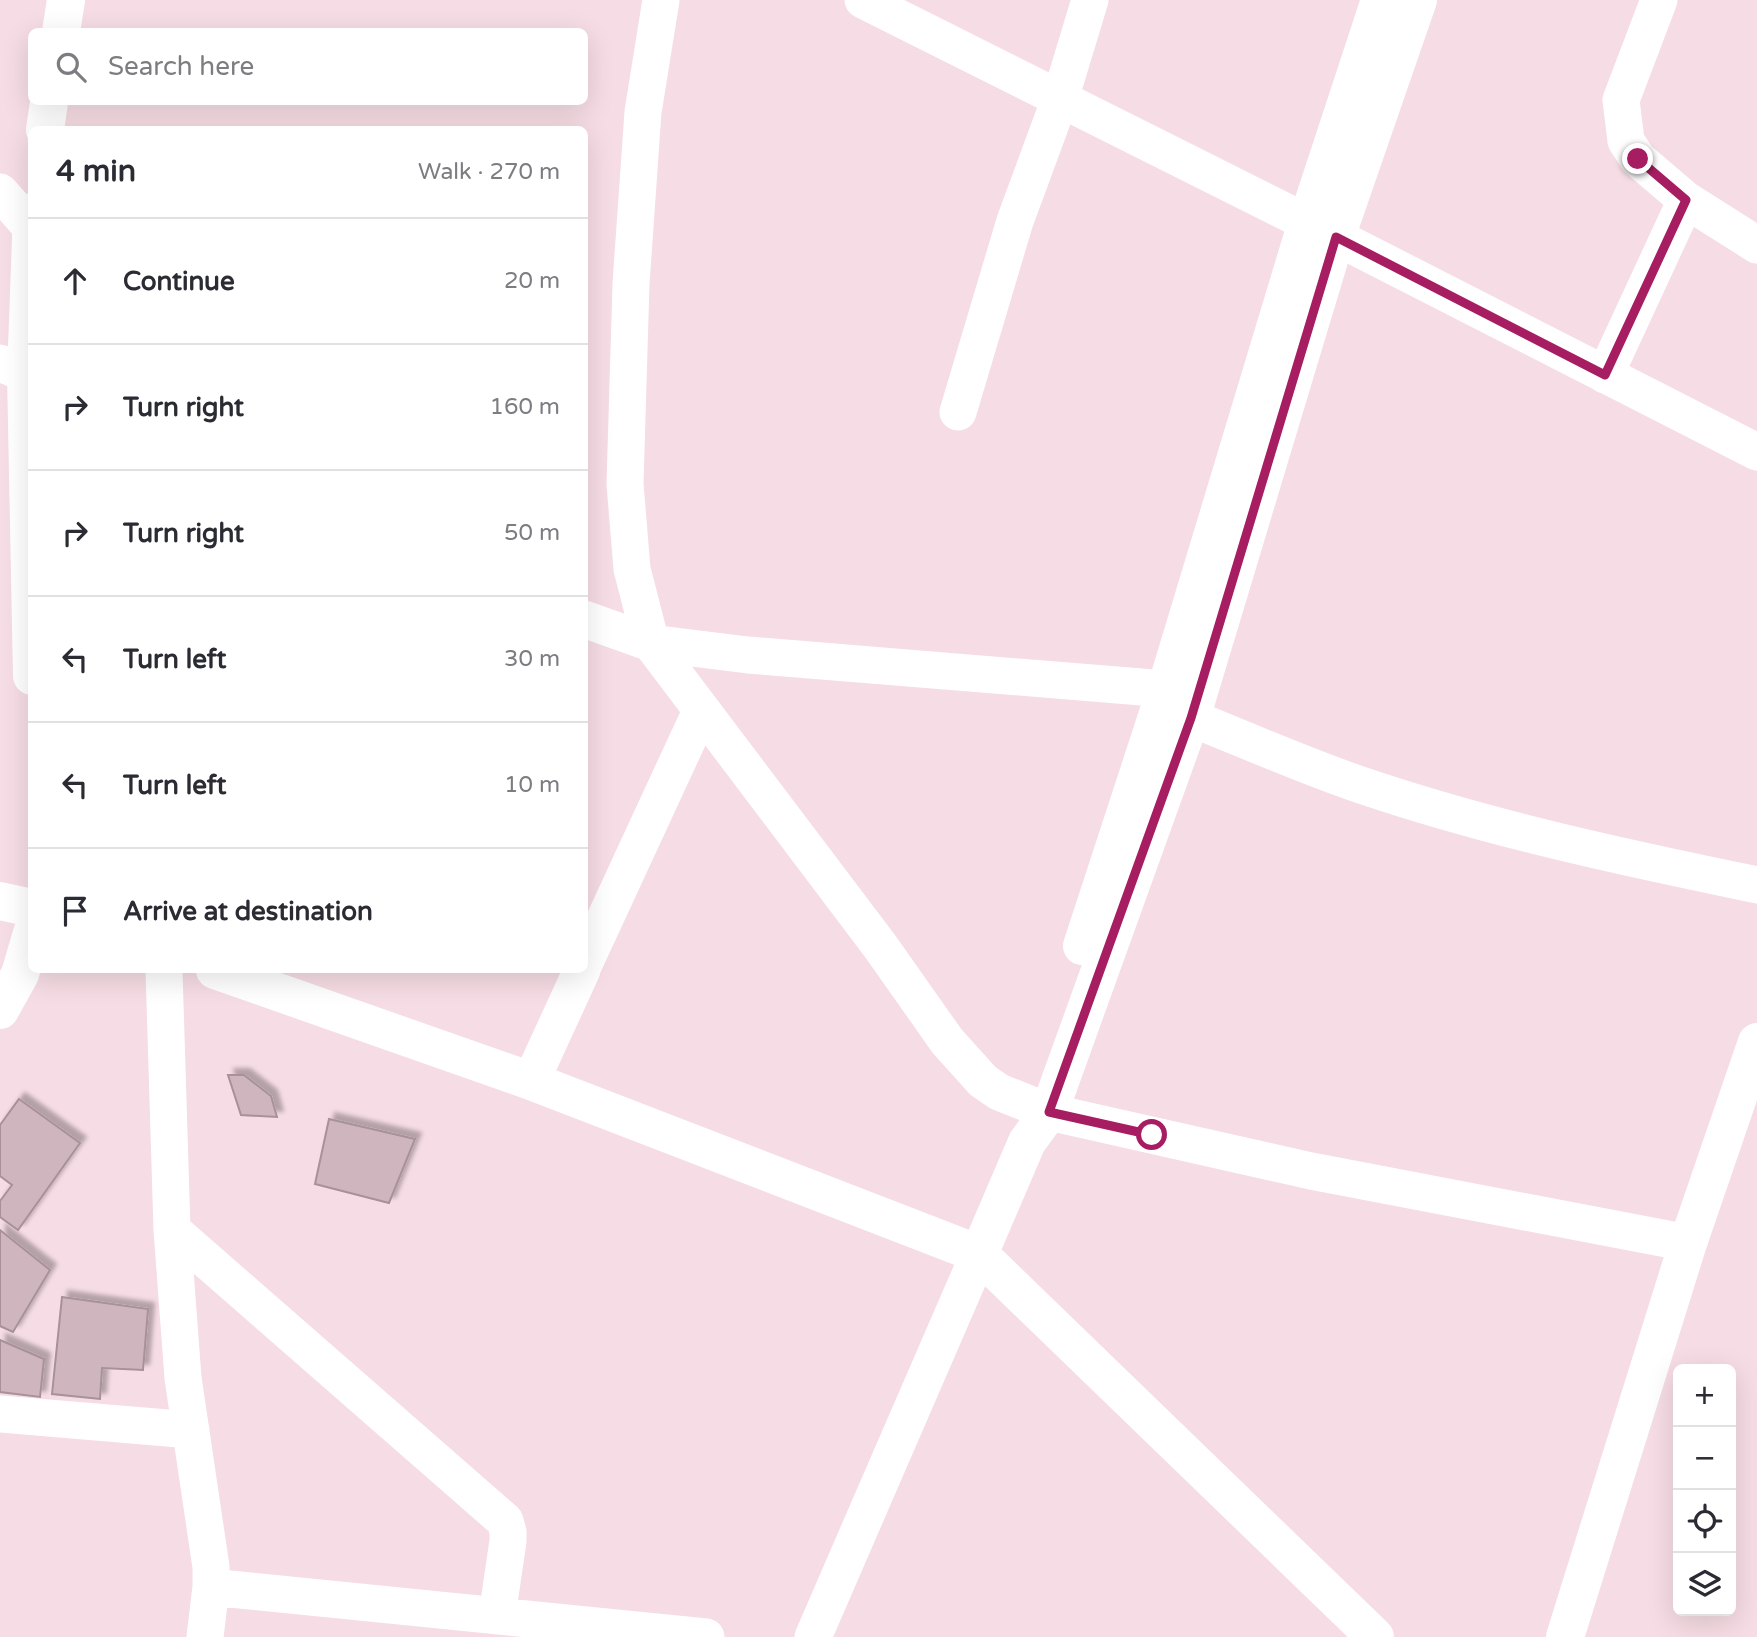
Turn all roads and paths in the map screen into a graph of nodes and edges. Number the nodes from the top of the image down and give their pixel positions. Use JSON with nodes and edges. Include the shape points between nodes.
{"nodes":[{"id":1,"x":66,"y":0,"type":"edge"},
{"id":2,"x":661,"y":0,"type":"edge"},
{"id":3,"x":863,"y":0,"type":"edge"},
{"id":4,"x":1090,"y":0,"type":"edge"},
{"id":5,"x":1380,"y":0,"type":"edge"},
{"id":6,"x":1418,"y":0,"type":"edge"},
{"id":7,"x":1659,"y":0,"type":"edge"},
{"id":8,"x":62,"y":28,"type":"edge"},
{"id":9,"x":1060,"y":99,"type":"junction"},
{"id":10,"x":49,"y":105,"type":"edge"},
{"id":11,"x":46,"y":126,"type":"edge"},
{"id":12,"x":0,"y":192,"type":"edge"},
{"id":13,"x":1686,"y":200,"type":"junction"},
{"id":14,"x":28,"y":216,"type":"edge"},
{"id":15,"x":1322,"y":230,"type":"junction"},
{"id":16,"x":1757,"y":245,"type":"edge"},
{"id":17,"x":28,"y":309,"type":"edge"},
{"id":18,"x":13,"y":369,"type":"edge"},
{"id":19,"x":1605,"y":375,"type":"junction"},
{"id":20,"x":958,"y":412,"type":"dead end"},
{"id":21,"x":1757,"y":452,"type":"edge"},
{"id":22,"x":28,"y":611,"type":"edge"},
{"id":23,"x":588,"y":620,"type":"edge"},
{"id":24,"x":651,"y":643,"type":"junction"},
{"id":25,"x":1166,"y":689,"type":"junction"},
{"id":26,"x":701,"y":710,"type":"junction"},
{"id":27,"x":1191,"y":718,"type":"junction"},
{"id":28,"x":1757,"y":885,"type":"edge"},
{"id":29,"x":0,"y":901,"type":"edge"},
{"id":30,"x":28,"y":907,"type":"edge"},
{"id":31,"x":28,"y":947,"type":"edge"},
{"id":32,"x":588,"y":955,"type":"edge"},
{"id":33,"x":164,"y":973,"type":"edge"},
{"id":34,"x":224,"y":973,"type":"edge"},
{"id":35,"x":581,"y":973,"type":"edge"},
{"id":36,"x":0,"y":1010,"type":"edge"},
{"id":37,"x":1757,"y":1042,"type":"edge"},
{"id":38,"x":531,"y":1081,"type":"junction"},
{"id":39,"x":1747,"y":1107,"type":"edge"},
{"id":40,"x":1035,"y":1120,"type":"junction"},
{"id":41,"x":172,"y":1230,"type":"junction"},
{"id":42,"x":1688,"y":1242,"type":"junction"},
{"id":43,"x":979,"y":1254,"type":"junction"},
{"id":44,"x":0,"y":1414,"type":"edge"},
{"id":45,"x":191,"y":1430,"type":"junction"},
{"id":46,"x":211,"y":1587,"type":"junction"},
{"id":47,"x":497,"y":1616,"type":"junction"},
{"id":48,"x":205,"y":1637,"type":"edge"},
{"id":49,"x":706,"y":1637,"type":"edge"},
{"id":50,"x":813,"y":1637,"type":"edge"},
{"id":51,"x":1375,"y":1637,"type":"edge"},
{"id":52,"x":1565,"y":1637,"type":"edge"}],
"edges":[{"from":1,"to":8,"type":"street"},
{"from":2,"to":24,"type":"street","via":[[643,112],[631,284],[625,484],[632,569]]},
{"from":3,"to":9,"type":"street"},
{"from":4,"to":9,"type":"street"},
{"from":5,"to":15,"type":"street"},
{"from":6,"to":15,"type":"street"},
{"from":7,"to":13,"type":"street","via":[[1621,100],[1626,141],[1638,159]]},
{"from":9,"to":15,"type":"street"},
{"from":9,"to":20,"type":"street","via":[[1015,221]]},
{"from":10,"to":11,"type":"street"},
{"from":12,"to":14,"type":"street"},
{"from":13,"to":16,"type":"street"},
{"from":13,"to":19,"type":"street"},
{"from":15,"to":19,"type":"street"},
{"from":15,"to":25,"type":"street"},
{"from":15,"to":27,"type":"street"},
{"from":17,"to":18,"type":"street"},
{"from":18,"to":22,"type":"street"},
{"from":19,"to":21,"type":"street"},
{"from":23,"to":24,"type":"street"},
{"from":24,"to":25,"type":"street"},
{"from":24,"to":26,"type":"street"},
{"from":25,"to":40,"type":"street"},
{"from":26,"to":32,"type":"street"},
{"from":26,"to":40,"type":"street","via":[[947,1041],[983,1081]]},
{"from":27,"to":28,"type":"street","via":[[1354,783],[1458,814],[1593,851]]},
{"from":27,"to":40,"type":"street"},
{"from":29,"to":30,"type":"street"},
{"from":31,"to":36,"type":"street","via":[[20,974]]},
{"from":33,"to":41,"type":"street"},
{"from":34,"to":38,"type":"street"},
{"from":35,"to":38,"type":"street"},
{"from":37,"to":39,"type":"street"},
{"from":38,"to":43,"type":"street"},
{"from":39,"to":42,"type":"street"},
{"from":40,"to":42,"type":"street"},
{"from":40,"to":43,"type":"street"},
{"from":41,"to":45,"type":"street"},
{"from":41,"to":47,"type":"street","via":[[505,1521],[508,1541]]},
{"from":42,"to":52,"type":"street"},
{"from":43,"to":50,"type":"street"},
{"from":43,"to":51,"type":"street"},
{"from":44,"to":45,"type":"street"},
{"from":45,"to":46,"type":"street"},
{"from":46,"to":47,"type":"street"},
{"from":46,"to":48,"type":"street"},
{"from":47,"to":49,"type":"street"}]}
